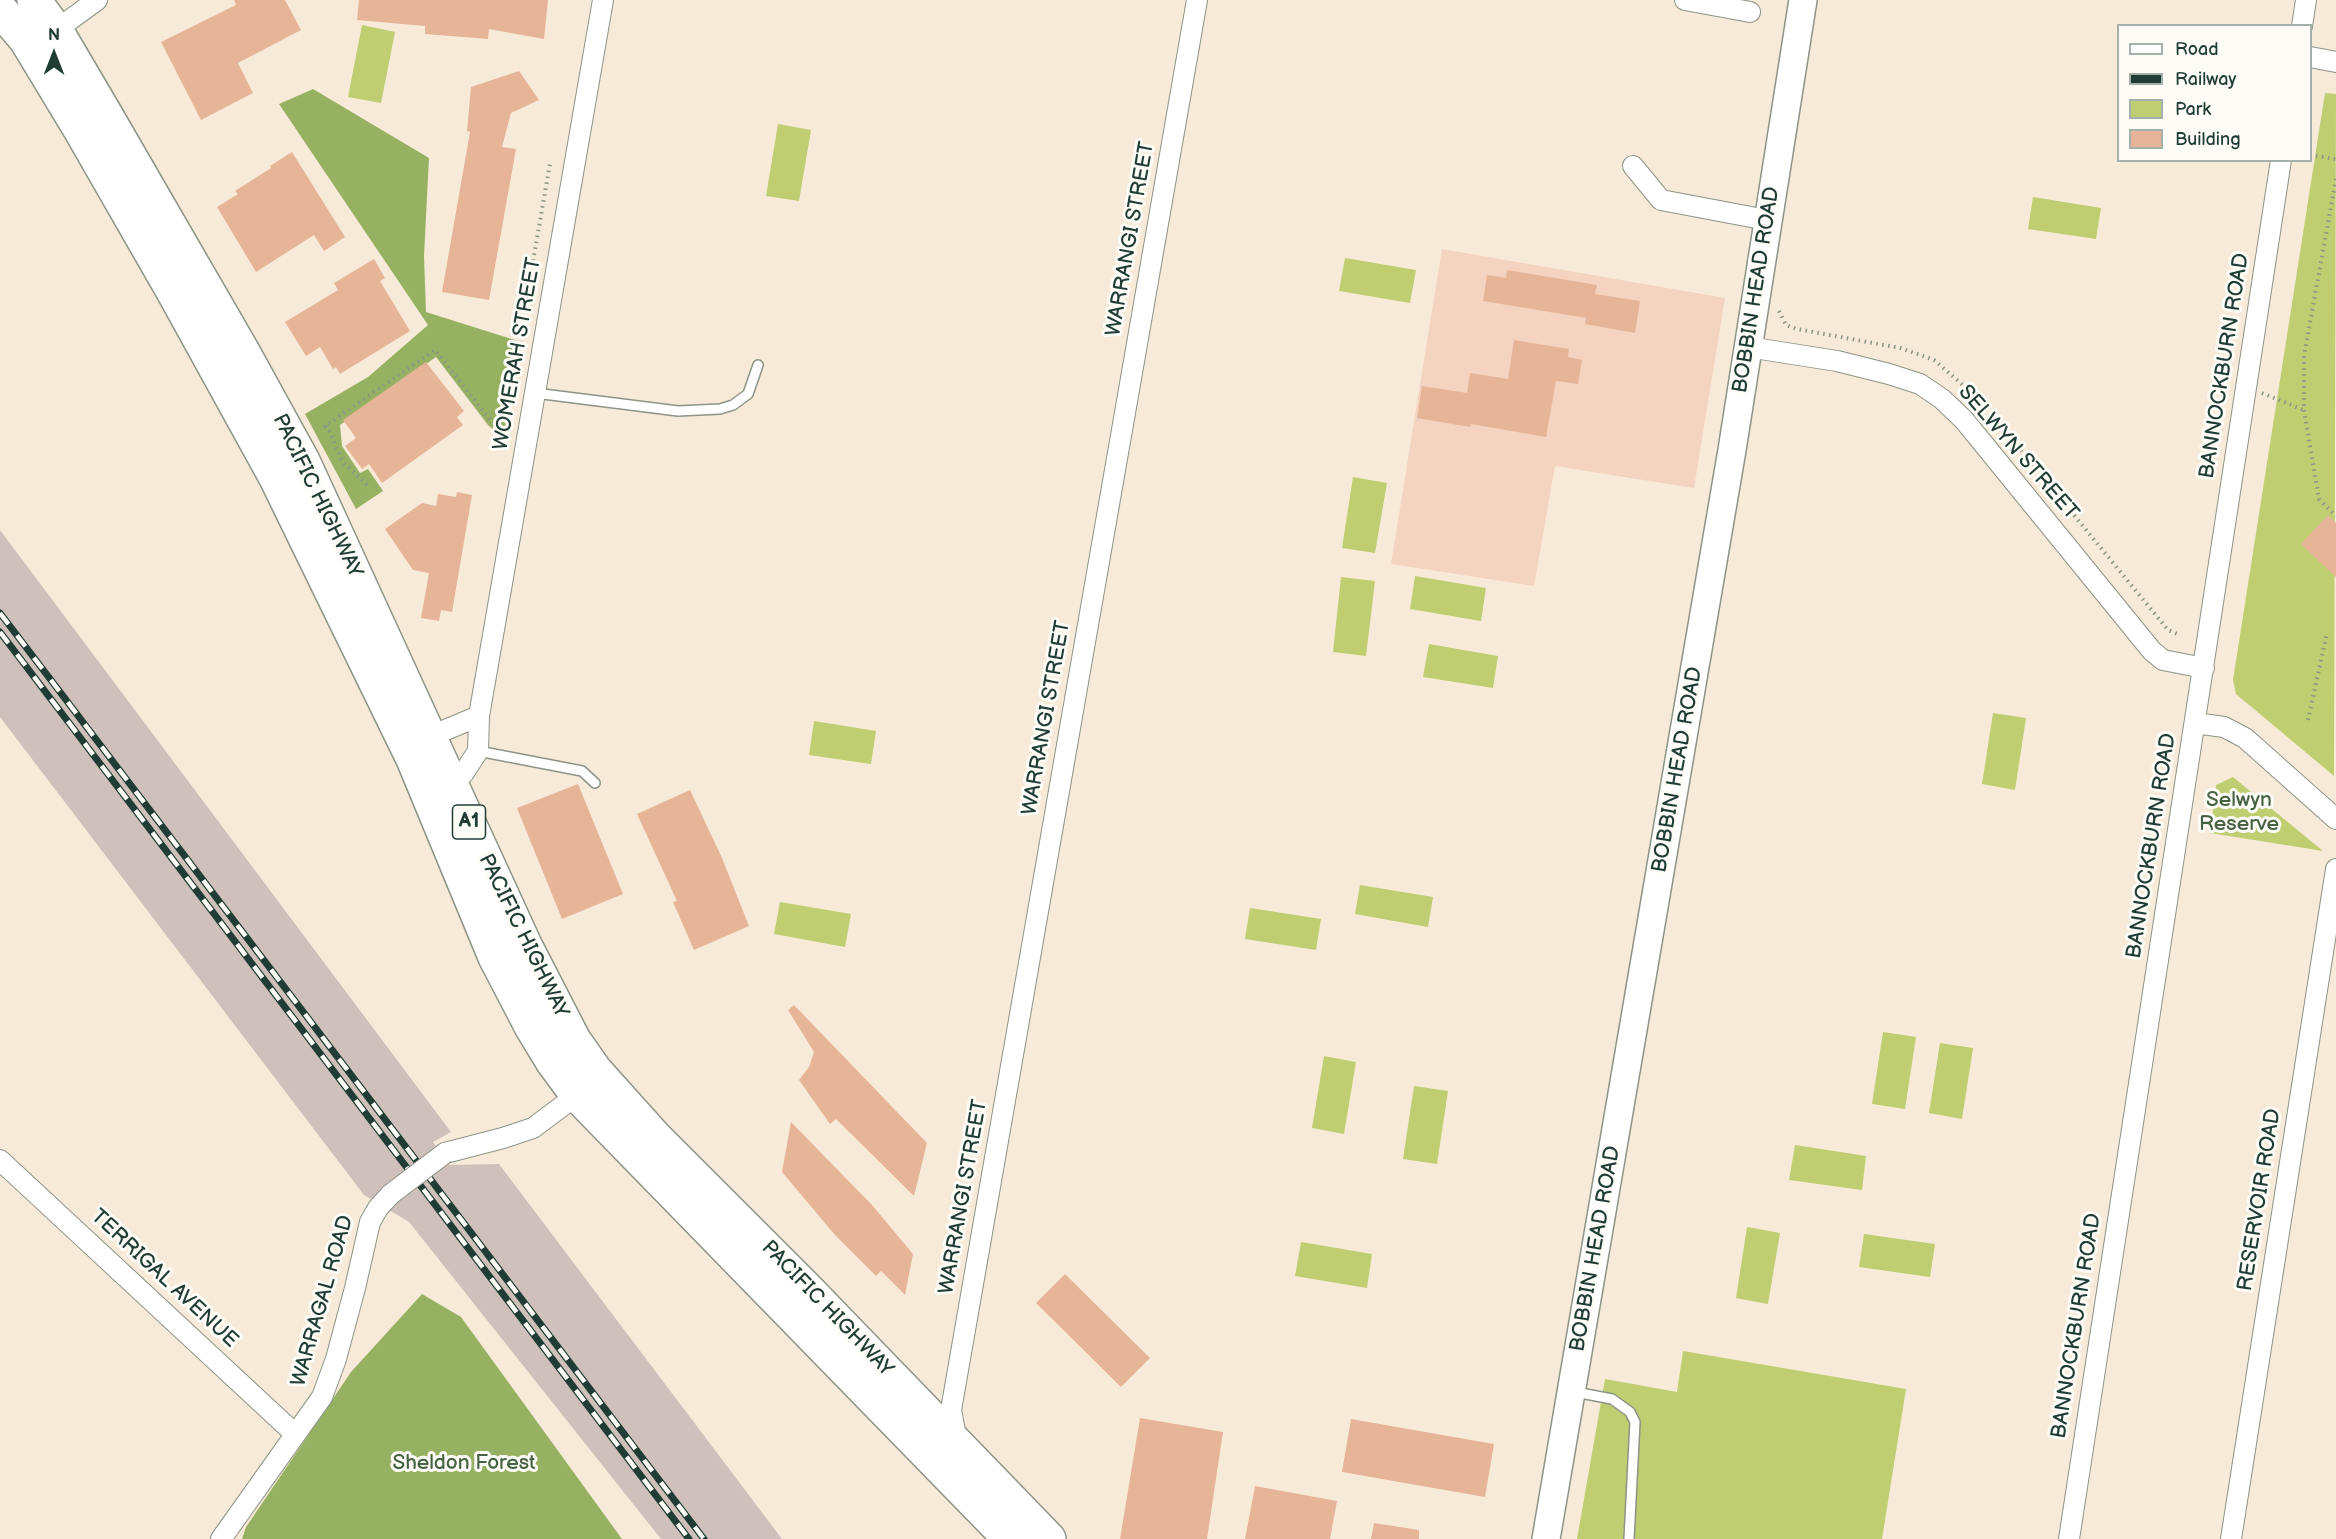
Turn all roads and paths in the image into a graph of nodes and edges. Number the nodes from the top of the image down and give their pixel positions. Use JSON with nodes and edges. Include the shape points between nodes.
{"nodes":[{"id":1,"x":33,"y":0,"type":"edge"},
{"id":2,"x":97,"y":0,"type":"edge"},
{"id":3,"x":603,"y":0,"type":"edge"},
{"id":4,"x":1197,"y":0,"type":"edge"},
{"id":5,"x":1685,"y":0,"type":"edge"},
{"id":6,"x":1803,"y":0,"type":"edge"},
{"id":7,"x":2306,"y":0,"type":"edge"},
{"id":8,"x":0,"y":9,"type":"edge"},
{"id":9,"x":1750,"y":12,"type":"dead end"},
{"id":10,"x":2302,"y":24,"type":"edge"},
{"id":11,"x":56,"y":30,"type":"junction"},
{"id":12,"x":2312,"y":57,"type":"edge"},
{"id":13,"x":2336,"y":62,"type":"edge"},
{"id":14,"x":2312,"y":155,"type":"edge"},
{"id":15,"x":2336,"y":159,"type":"edge"},
{"id":16,"x":2281,"y":162,"type":"edge"},
{"id":17,"x":1633,"y":166,"type":"dead end"},
{"id":18,"x":2336,"y":179,"type":"edge"},
{"id":19,"x":1767,"y":220,"type":"junction"},
{"id":20,"x":1748,"y":347,"type":"junction"},
{"id":21,"x":758,"y":365,"type":"dead end"},
{"id":22,"x":2245,"y":386,"type":"junction"},
{"id":23,"x":535,"y":393,"type":"junction"},
{"id":24,"x":2304,"y":410,"type":"junction"},
{"id":25,"x":516,"y":425,"type":"dead end"},
{"id":26,"x":368,"y":486,"type":"dead end"},
{"id":27,"x":2336,"y":516,"type":"edge"},
{"id":28,"x":2327,"y":633,"type":"dead end"},
{"id":29,"x":2204,"y":669,"type":"junction"},
{"id":30,"x":479,"y":716,"type":"junction"},
{"id":31,"x":2308,"y":720,"type":"dead end"},
{"id":32,"x":2195,"y":723,"type":"junction"},
{"id":33,"x":430,"y":736,"type":"junction"},
{"id":34,"x":478,"y":751,"type":"junction"},
{"id":35,"x":451,"y":782,"type":"junction"},
{"id":36,"x":595,"y":783,"type":"dead end"},
{"id":37,"x":2336,"y":819,"type":"edge"},
{"id":38,"x":2336,"y":869,"type":"edge"},
{"id":39,"x":577,"y":1095,"type":"junction"},
{"id":40,"x":0,"y":1160,"type":"edge"},
{"id":41,"x":1572,"y":1392,"type":"junction"},
{"id":42,"x":295,"y":1434,"type":"junction"},
{"id":43,"x":958,"y":1444,"type":"junction"},
{"id":44,"x":221,"y":1539,"type":"edge"},
{"id":45,"x":1010,"y":1539,"type":"edge"},
{"id":46,"x":1049,"y":1539,"type":"edge"},
{"id":47,"x":1546,"y":1539,"type":"edge"},
{"id":48,"x":1629,"y":1539,"type":"edge"},
{"id":49,"x":2069,"y":1539,"type":"edge"},
{"id":50,"x":2231,"y":1539,"type":"edge"}],
"edges":[{"from":1,"to":11,"type":"highway","name":"PACIFIC HIGHWAY","number":"A1"},
{"from":2,"to":11,"type":"street"},
{"from":3,"to":23,"type":"street","name":"WOMERAH STREET"},
{"from":4,"to":43,"type":"street","name":"WARRANGI STREET","via":[[951,1410]]},
{"from":5,"to":9,"type":"street"},
{"from":6,"to":19,"type":"main road","name":"BOBBIN HEAD ROAD"},
{"from":7,"to":10,"type":"street"},
{"from":8,"to":39,"type":"highway","name":"PACIFIC HIGHWAY","number":"A1","via":[[26,40],[81,131],[276,478],[413,759],[495,957],[532,1028]]},
{"from":11,"to":33,"type":"highway","name":"PACIFIC HIGHWAY","number":"A1","via":[[303,461]]},
{"from":12,"to":13,"type":"street"},
{"from":14,"to":15,"type":"path"},
{"from":16,"to":22,"type":"street","name":"BANNOCKBURN ROAD"},
{"from":17,"to":19,"type":"street","via":[[1661,200]]},
{"from":18,"to":24,"type":"path","via":[[2304,356]]},
{"from":19,"to":20,"type":"main road","name":"BOBBIN HEAD ROAD"},
{"from":20,"to":29,"type":"street","name":"SELWYN STREET","via":[[1889,374],[1920,384],[1942,399],[1964,420],[2152,651],[2163,660]]},
{"from":20,"to":41,"type":"main road","name":"BOBBIN HEAD ROAD"},
{"from":21,"to":23,"type":"lane","via":[[748,394],[720,409],[678,411]]},
{"from":22,"to":24,"type":"path"},
{"from":22,"to":29,"type":"street","name":"BANNOCKBURN ROAD"},
{"from":23,"to":30,"type":"street","name":"WOMERAH STREET"},
{"from":24,"to":27,"type":"path","via":[[2319,499]]},
{"from":25,"to":26,"type":"path","via":[[490,420],[435,350],[326,426],[342,461]]},
{"from":28,"to":31,"type":"path"},
{"from":29,"to":32,"type":"street","name":"BANNOCKBURN ROAD"},
{"from":30,"to":33,"type":"street"},
{"from":30,"to":34,"type":"street","name":"WOMERAH STREET"},
{"from":32,"to":37,"type":"street","via":[[2224,727],[2245,738]]},
{"from":32,"to":49,"type":"street","name":"BANNOCKBURN ROAD"},
{"from":33,"to":35,"type":"highway","name":"PACIFIC HIGHWAY","number":"A1"},
{"from":34,"to":35,"type":"street","via":[[463,774]]},
{"from":34,"to":36,"type":"lane","via":[[582,771]]},
{"from":35,"to":43,"type":"highway","name":"PACIFIC HIGHWAY","number":"A1","via":[[559,1014],[595,1070],[656,1138]]},
{"from":38,"to":50,"type":"street","name":"RESERVOIR ROAD"},
{"from":39,"to":42,"type":"street","name":"WARRAGAL ROAD","bridge":true,"via":[[532,1128],[446,1153],[378,1208],[370,1222],[336,1359],[322,1398]]},
{"from":39,"to":45,"type":"highway","name":"PACIFIC HIGHWAY","number":"A1"},
{"from":40,"to":42,"type":"street","name":"TERRIGAL AVENUE"},
{"from":41,"to":47,"type":"main road","name":"BOBBIN HEAD ROAD"},
{"from":41,"to":48,"type":"lane","via":[[1612,1399],[1630,1412],[1635,1422]]},
{"from":42,"to":44,"type":"street","name":"WARRAGAL ROAD"},
{"from":43,"to":46,"type":"highway","name":"PACIFIC HIGHWAY","number":"A1"}]}
